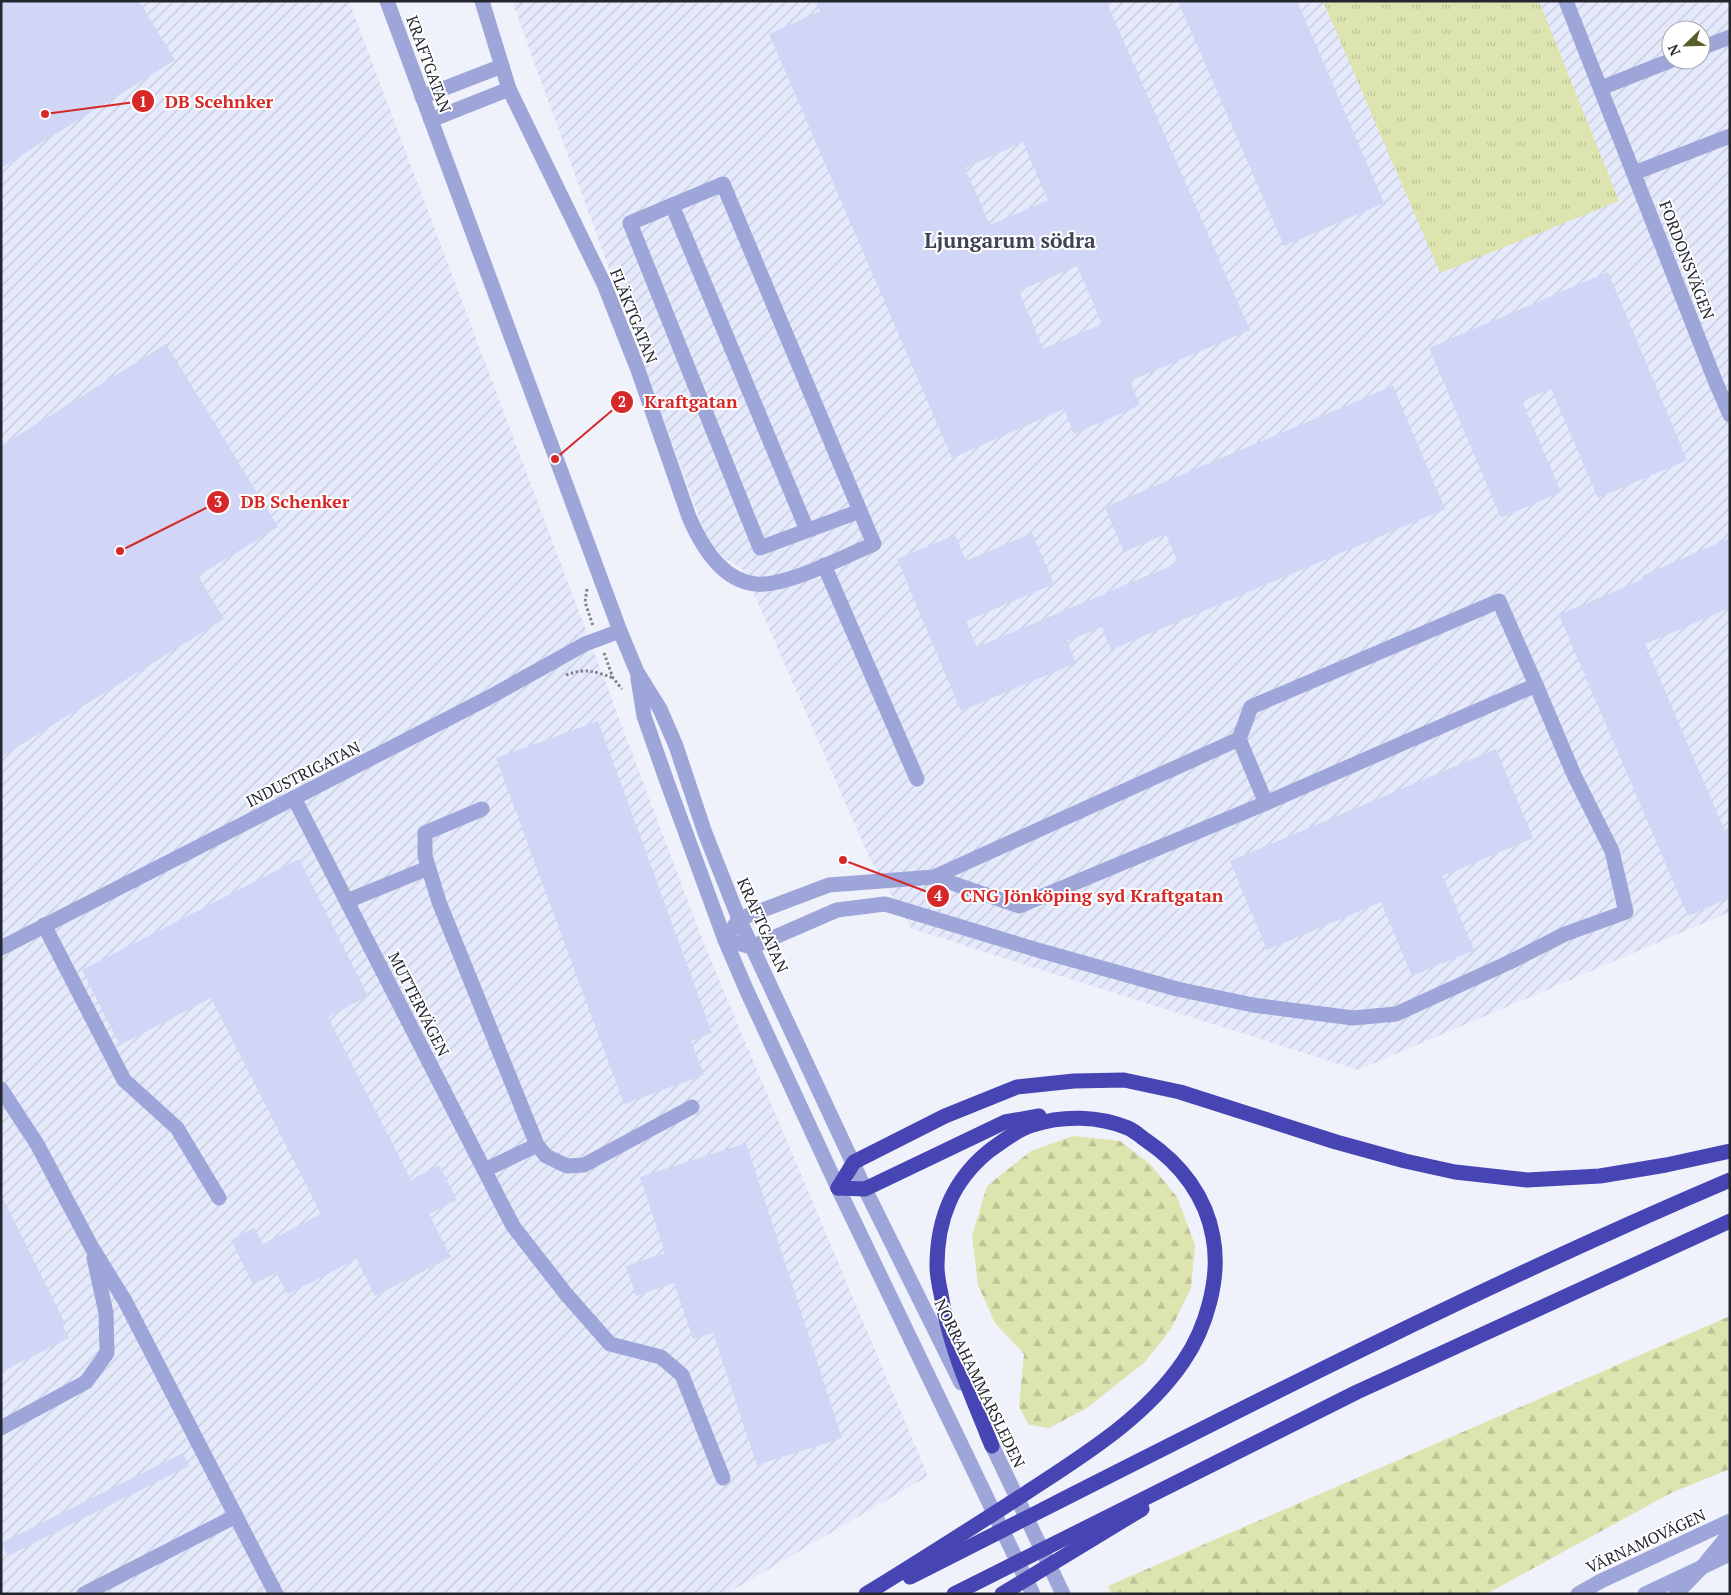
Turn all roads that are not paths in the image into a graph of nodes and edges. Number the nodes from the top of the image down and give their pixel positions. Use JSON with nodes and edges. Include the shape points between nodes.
{"nodes":[{"id":1,"x":387,"y":1,"type":"edge"},
{"id":2,"x":482,"y":1,"type":"edge"},
{"id":3,"x":1566,"y":1,"type":"edge"},
{"id":4,"x":1730,"y":37,"type":"edge"},
{"id":5,"x":1711,"y":44,"type":"edge"},
{"id":6,"x":1661,"y":64,"type":"edge"},
{"id":7,"x":502,"y":66,"type":"junction"},
{"id":8,"x":1601,"y":88,"type":"junction"},
{"id":9,"x":509,"y":89,"type":"junction"},
{"id":10,"x":422,"y":97,"type":"junction"},
{"id":11,"x":431,"y":120,"type":"junction"},
{"id":12,"x":1730,"y":136,"type":"edge"},
{"id":13,"x":1634,"y":173,"type":"junction"},
{"id":14,"x":672,"y":205,"type":"junction"},
{"id":15,"x":1730,"y":415,"type":"edge"},
{"id":16,"x":860,"y":511,"type":"junction"},
{"id":17,"x":807,"y":530,"type":"junction"},
{"id":18,"x":824,"y":565,"type":"junction"},
{"id":19,"x":620,"y":631,"type":"junction"},
{"id":20,"x":637,"y":672,"type":"junction"},
{"id":21,"x":1536,"y":685,"type":"junction"},
{"id":22,"x":1239,"y":739,"type":"junction"},
{"id":23,"x":917,"y":779,"type":"dead end"},
{"id":24,"x":294,"y":798,"type":"junction"},
{"id":25,"x":1266,"y":803,"type":"junction"},
{"id":26,"x":482,"y":809,"type":"dead end"},
{"id":27,"x":428,"y":868,"type":"junction"},
{"id":28,"x":934,"y":877,"type":"junction"},
{"id":29,"x":347,"y":901,"type":"junction"},
{"id":30,"x":739,"y":919,"type":"junction"},
{"id":31,"x":44,"y":925,"type":"junction"},
{"id":32,"x":725,"y":940,"type":"junction"},
{"id":33,"x":752,"y":947,"type":"junction"},
{"id":34,"x":1,"y":948,"type":"edge"},
{"id":35,"x":1,"y":1089,"type":"edge"},
{"id":36,"x":692,"y":1107,"type":"dead end"},
{"id":37,"x":1068,"y":1118,"type":"junction"},
{"id":38,"x":537,"y":1146,"type":"junction"},
{"id":39,"x":1730,"y":1151,"type":"edge"},
{"id":40,"x":854,"y":1162,"type":"junction"},
{"id":41,"x":485,"y":1170,"type":"junction"},
{"id":42,"x":1730,"y":1180,"type":"edge"},
{"id":43,"x":838,"y":1188,"type":"junction"},
{"id":44,"x":865,"y":1189,"type":"junction"},
{"id":45,"x":219,"y":1198,"type":"dead end"},
{"id":46,"x":1730,"y":1221,"type":"edge"},
{"id":47,"x":91,"y":1246,"type":"junction"},
{"id":48,"x":1,"y":1428,"type":"edge"},
{"id":49,"x":992,"y":1446,"type":"junction"},
{"id":50,"x":1227,"y":1456,"type":"junction"},
{"id":51,"x":723,"y":1478,"type":"dead end"},
{"id":52,"x":236,"y":1516,"type":"junction"},
{"id":53,"x":1730,"y":1521,"type":"edge"},
{"id":54,"x":1730,"y":1533,"type":"edge"},
{"id":55,"x":1730,"y":1554,"type":"edge"},
{"id":56,"x":1704,"y":1565,"type":"junction"},
{"id":57,"x":84,"y":1594,"type":"edge"},
{"id":58,"x":276,"y":1594,"type":"edge"},
{"id":59,"x":866,"y":1594,"type":"edge"},
{"id":60,"x":877,"y":1594,"type":"edge"},
{"id":61,"x":954,"y":1594,"type":"edge"},
{"id":62,"x":1002,"y":1594,"type":"edge"},
{"id":63,"x":1033,"y":1594,"type":"edge"},
{"id":64,"x":1063,"y":1594,"type":"edge"},
{"id":65,"x":1578,"y":1594,"type":"edge"},
{"id":66,"x":1645,"y":1594,"type":"edge"},
{"id":67,"x":1676,"y":1594,"type":"edge"}],
"edges":[{"from":1,"to":10,"type":"street","name":"KRAFTGATAN"},
{"from":2,"to":7,"type":"street","name":"FLÄKTGATAN"},
{"from":3,"to":8,"type":"street","name":"FORDONSVÄGEN"},
{"from":4,"to":5,"type":"street"},
{"from":6,"to":8,"type":"street"},
{"from":7,"to":9,"type":"street","name":"FLÄKTGATAN"},
{"from":7,"to":10,"type":"street"},
{"from":8,"to":13,"type":"street","name":"FORDONSVÄGEN"},
{"from":9,"to":11,"type":"street"},
{"from":9,"to":18,"type":"street","name":"FLÄKTGATAN","via":[[604,284],[689,517],[707,551],[719,566],[738,579],[755,584],[780,583]]},
{"from":10,"to":11,"type":"street","name":"KRAFTGATAN"},
{"from":11,"to":19,"type":"street","name":"KRAFTGATAN"},
{"from":12,"to":13,"type":"street"},
{"from":13,"to":15,"type":"street","name":"FORDONSVÄGEN"},
{"from":14,"to":16,"type":"street","via":[[723,184]]},
{"from":14,"to":17,"type":"street"},
{"from":14,"to":17,"type":"street","via":[[630,223],[760,548]]},
{"from":16,"to":17,"type":"street"},
{"from":16,"to":18,"type":"street","name":"FLÄKTGATAN","via":[[874,544]]},
{"from":18,"to":23,"type":"street"},
{"from":19,"to":20,"type":"street","name":"KRAFTGATAN"},
{"from":19,"to":24,"type":"street","name":"INDUSTRIGATAN","via":[[585,644]]},
{"from":20,"to":30,"type":"street","name":"KRAFTGATAN","via":[[660,709],[676,746]]},
{"from":20,"to":32,"type":"street","name":"KRAFTGATAN","via":[[644,716]]},
{"from":21,"to":22,"type":"street","via":[[1499,601],[1250,707]]},
{"from":21,"to":25,"type":"street"},
{"from":21,"to":33,"type":"street","via":[[1574,775],[1612,851],[1626,912],[1565,934],[1396,1014],[1353,1018],[1253,1005],[1177,989],[884,904],[837,910]]},
{"from":22,"to":25,"type":"street"},
{"from":22,"to":28,"type":"street"},
{"from":24,"to":29,"type":"street","name":"MUTTERVÄGEN"},
{"from":24,"to":31,"type":"street","name":"INDUSTRIGATAN"},
{"from":25,"to":28,"type":"street","via":[[1019,906]]},
{"from":26,"to":27,"type":"street","via":[[425,833]]},
{"from":27,"to":29,"type":"street"},
{"from":27,"to":38,"type":"street"},
{"from":28,"to":30,"type":"street","via":[[829,885]]},
{"from":29,"to":41,"type":"street","name":"MUTTERVÄGEN"},
{"from":30,"to":32,"type":"street"},
{"from":30,"to":33,"type":"street","name":"KRAFTGATAN"},
{"from":31,"to":34,"type":"street","name":"INDUSTRIGATAN"},
{"from":31,"to":45,"type":"street","via":[[124,1080],[177,1128]]},
{"from":32,"to":33,"type":"street"},
{"from":32,"to":43,"type":"street","name":"KRAFTGATAN"},
{"from":33,"to":40,"type":"street","name":"KRAFTGATAN"},
{"from":35,"to":47,"type":"street","via":[[37,1144]]},
{"from":36,"to":38,"type":"street","via":[[584,1164],[567,1166],[546,1156]]},
{"from":37,"to":44,"type":"highway","via":[[1038,1116],[1005,1122]]},
{"from":37,"to":49,"type":"highway","via":[[1033,1125],[1008,1137],[982,1157],[965,1174],[948,1202],[938,1234],[937,1269],[944,1319]]},
{"from":37,"to":59,"type":"highway","via":[[1095,1119],[1130,1129],[1163,1152],[1189,1179],[1213,1238],[1215,1278],[1204,1322],[1183,1362],[1150,1402],[1100,1444]]},
{"from":38,"to":41,"type":"street"},
{"from":39,"to":40,"type":"highway","via":[[1600,1176],[1527,1180],[1405,1162],[1180,1092],[1124,1080],[1090,1080],[1017,1087],[945,1116]]},
{"from":40,"to":43,"type":"highway"},
{"from":40,"to":44,"type":"street","name":"KRAFTGATAN"},
{"from":41,"to":51,"type":"street","name":"MUTTERVÄGEN","via":[[514,1226],[566,1294],[610,1344],[661,1357],[682,1375]]},
{"from":42,"to":60,"type":"highway","via":[[1346,1356]]},
{"from":43,"to":44,"type":"highway"},
{"from":43,"to":63,"type":"street"},
{"from":44,"to":49,"type":"street","name":"NORRAHAMMARSLEDEN"},
{"from":46,"to":50,"type":"highway","via":[[1374,1384]]},
{"from":47,"to":48,"type":"street","via":[[106,1313],[107,1353],[86,1382]]},
{"from":47,"to":52,"type":"street","via":[[125,1301]]},
{"from":49,"to":64,"type":"street","name":"NORRAHAMMARSLEDEN"},
{"from":50,"to":61,"type":"highway"},
{"from":50,"to":62,"type":"highway"},
{"from":52,"to":57,"type":"street"},
{"from":52,"to":58,"type":"street"},
{"from":53,"to":65,"type":"street","name":"VÄRNAMOVÄGEN"},
{"from":54,"to":56,"type":"street"},
{"from":55,"to":56,"type":"street"},
{"from":56,"to":66,"type":"street"},
{"from":56,"to":67,"type":"street"}]}
